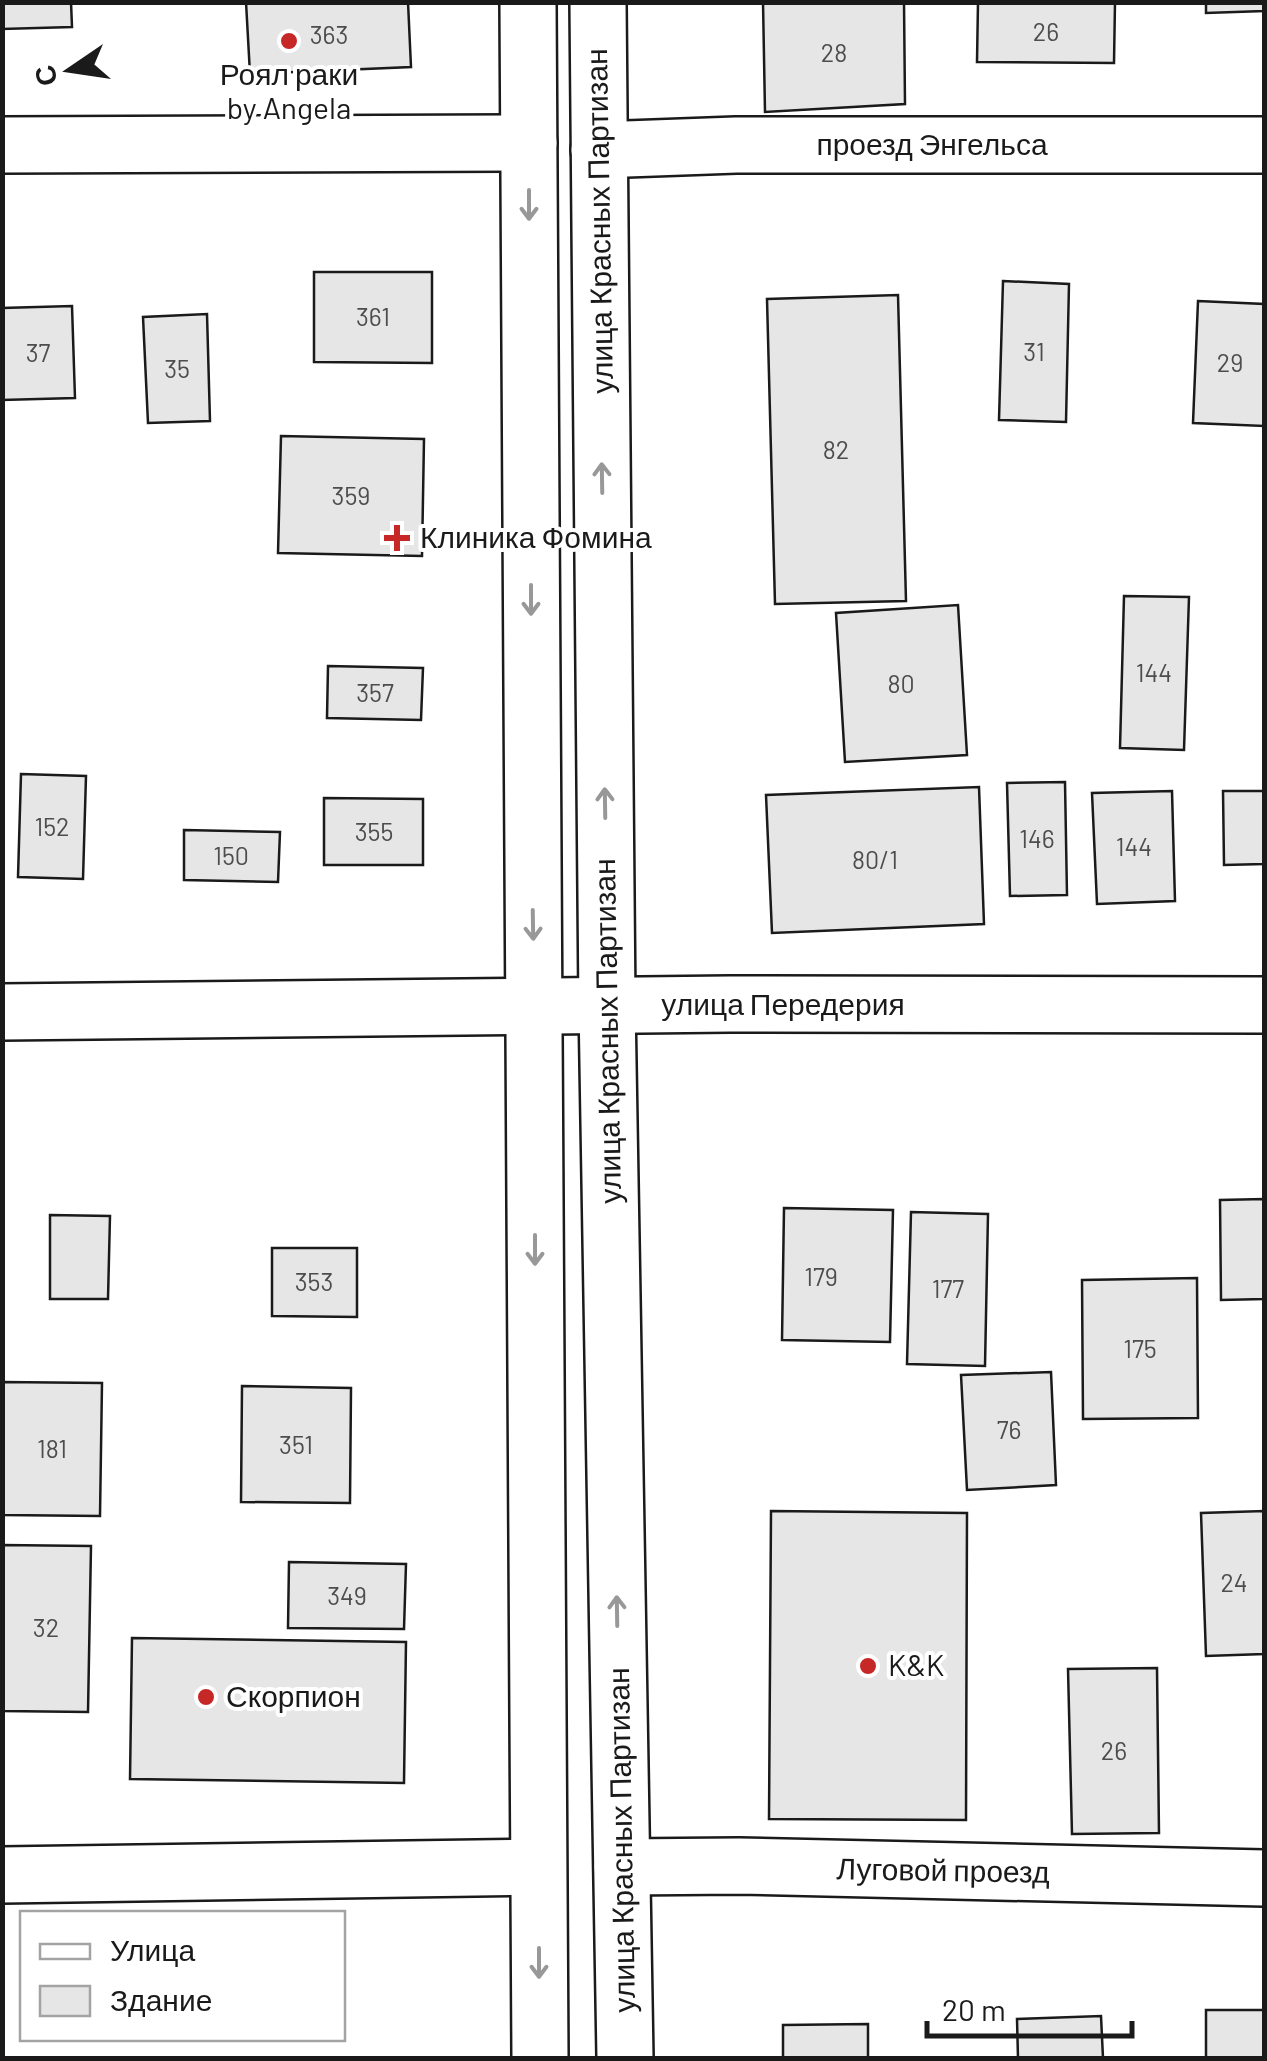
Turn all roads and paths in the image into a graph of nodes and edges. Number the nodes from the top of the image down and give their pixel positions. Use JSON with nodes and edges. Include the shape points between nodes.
{"nodes":[{"id":1,"x":528,"y":2,"type":"edge"},
{"id":2,"x":598,"y":2,"type":"edge"},
{"id":3,"x":529,"y":143,"type":"junction"},
{"id":4,"x":1264,"y":144,"type":"edge"},
{"id":5,"x":2,"y":146,"type":"edge"},
{"id":6,"x":599,"y":150,"type":"junction"},
{"id":7,"x":607,"y":1005,"type":"junction"},
{"id":8,"x":1264,"y":1005,"type":"edge"},
{"id":9,"x":534,"y":1006,"type":"junction"},
{"id":10,"x":2,"y":1012,"type":"edge"},
{"id":11,"x":538,"y":1867,"type":"junction"},
{"id":12,"x":622,"y":1867,"type":"junction"},
{"id":13,"x":2,"y":1875,"type":"edge"},
{"id":14,"x":1264,"y":1878,"type":"edge"},
{"id":15,"x":540,"y":2058,"type":"edge"},
{"id":16,"x":626,"y":2058,"type":"edge"}],
"edges":[{"from":1,"to":3,"type":"main road"},
{"from":2,"to":6,"type":"main road","name":"улица Красных Партизан"},
{"from":3,"to":5,"type":"main road"},
{"from":3,"to":9,"type":"main road","one_way":true},
{"from":4,"to":6,"type":"main road","name":"проезд Энгельса"},
{"from":7,"to":6,"type":"main road","name":"улица Красных Партизан","one_way":true},
{"from":7,"to":8,"type":"main road","name":"улица Передерия"},
{"from":7,"to":9,"type":"main road","name":"улица Передерия"},
{"from":12,"to":7,"type":"main road","name":"улица Красных Партизан","one_way":true},
{"from":9,"to":10,"type":"main road","name":"улица Передерия"},
{"from":9,"to":11,"type":"main road","one_way":true},
{"from":11,"to":13,"type":"main road"},
{"from":11,"to":15,"type":"main road","one_way":true},
{"from":12,"to":14,"type":"main road","name":"Луговой проезд"},
{"from":12,"to":16,"type":"main road","name":"улица Красных Партизан"}]}
